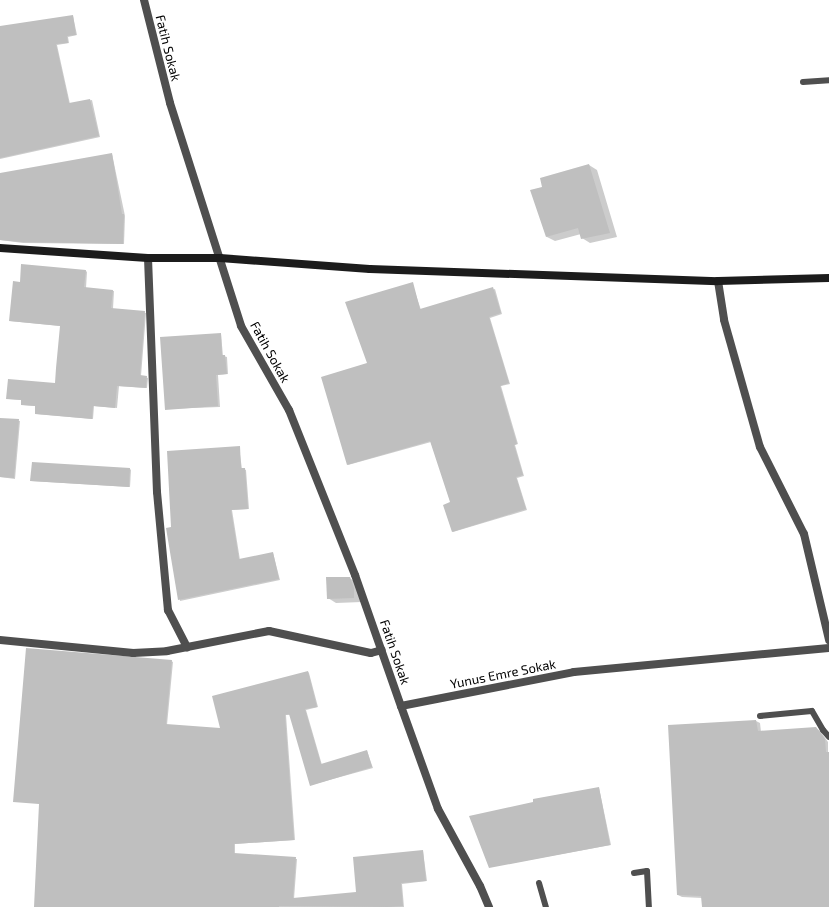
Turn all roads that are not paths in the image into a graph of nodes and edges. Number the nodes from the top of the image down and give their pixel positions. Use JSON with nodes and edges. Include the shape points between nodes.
{"nodes":[{"id":1,"x":144,"y":0,"type":"edge"},
{"id":2,"x":829,"y":80,"type":"edge"},
{"id":3,"x":803,"y":82,"type":"dead end"},
{"id":4,"x":0,"y":248,"type":"edge"},
{"id":5,"x":148,"y":258,"type":"junction"},
{"id":6,"x":220,"y":258,"type":"junction"},
{"id":7,"x":829,"y":278,"type":"edge"},
{"id":8,"x":718,"y":281,"type":"junction"},
{"id":9,"x":0,"y":640,"type":"edge"},
{"id":10,"x":829,"y":640,"type":"edge"},
{"id":11,"x":187,"y":647,"type":"junction"},
{"id":12,"x":829,"y":648,"type":"edge"},
{"id":13,"x":382,"y":650,"type":"junction"},
{"id":14,"x":401,"y":706,"type":"junction"},
{"id":15,"x":760,"y":716,"type":"dead end"},
{"id":16,"x":829,"y":737,"type":"edge"},
{"id":17,"x":634,"y":873,"type":"dead end"},
{"id":18,"x":539,"y":883,"type":"dead end"},
{"id":19,"x":489,"y":907,"type":"edge"},
{"id":20,"x":546,"y":907,"type":"edge"},
{"id":21,"x":649,"y":907,"type":"edge"}],
"edges":[{"from":1,"to":6,"type":"street","name":"Fatih Sokak","via":[[170,103]]},
{"from":2,"to":3,"type":"lane"},
{"from":4,"to":5,"type":"street"},
{"from":5,"to":6,"type":"street"},
{"from":5,"to":11,"type":"street","via":[[158,492],[168,610]]},
{"from":6,"to":8,"type":"street","via":[[370,269]]},
{"from":6,"to":13,"type":"street","name":"Fatih Sokak","via":[[241,326],[289,410]]},
{"from":7,"to":8,"type":"street"},
{"from":8,"to":10,"type":"street","via":[[724,320],[760,447],[804,534]]},
{"from":9,"to":11,"type":"street","via":[[133,653]]},
{"from":11,"to":13,"type":"street","via":[[269,631],[371,653]]},
{"from":12,"to":14,"type":"street","name":"Yunus Emre Sokak","via":[[574,672]]},
{"from":13,"to":14,"type":"street","name":"Fatih Sokak"},
{"from":14,"to":19,"type":"street","via":[[438,809]]},
{"from":15,"to":16,"type":"lane","via":[[812,711],[822,730]]},
{"from":17,"to":21,"type":"lane","via":[[647,871]]},
{"from":18,"to":20,"type":"lane"}]}
